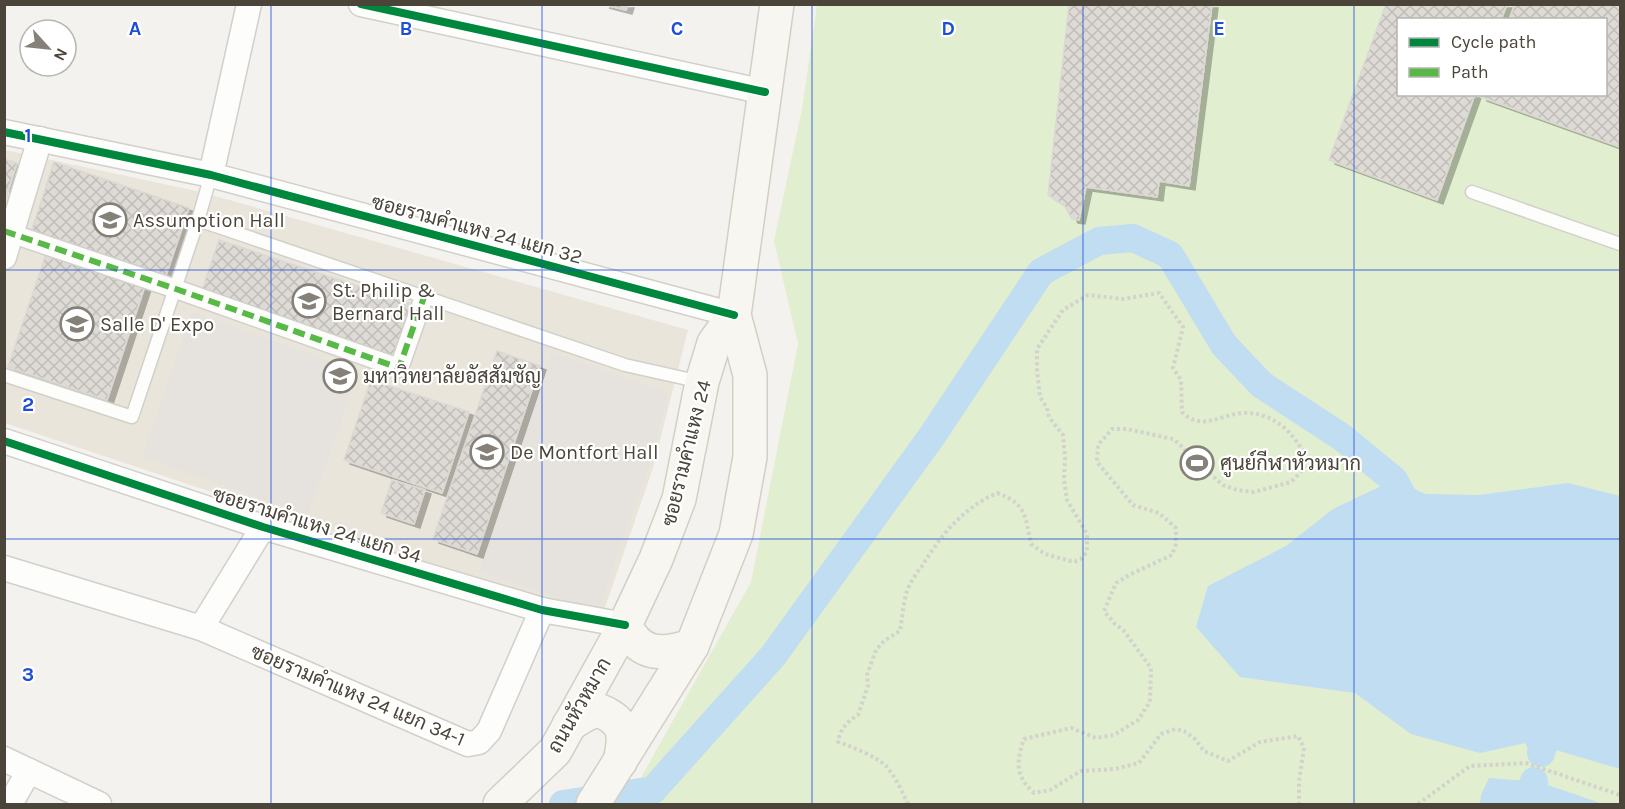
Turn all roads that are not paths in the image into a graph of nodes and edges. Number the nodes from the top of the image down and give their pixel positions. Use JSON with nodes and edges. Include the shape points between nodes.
{"nodes":[{"id":1,"x":249,"y":4,"type":"edge"},
{"id":2,"x":361,"y":4,"type":"edge"},
{"id":3,"x":777,"y":4,"type":"edge"},
{"id":4,"x":765,"y":92,"type":"junction"},
{"id":5,"x":4,"y":132,"type":"edge"},
{"id":6,"x":40,"y":139,"type":"junction"},
{"id":7,"x":211,"y":175,"type":"junction"},
{"id":8,"x":1472,"y":192,"type":"dead end"},
{"id":9,"x":198,"y":220,"type":"junction"},
{"id":10,"x":8,"y":232,"type":"edge"},
{"id":11,"x":1620,"y":244,"type":"edge"},
{"id":12,"x":4,"y":257,"type":"edge"},
{"id":13,"x":176,"y":289,"type":"junction"},
{"id":14,"x":424,"y":297,"type":"junction"},
{"id":15,"x":734,"y":315,"type":"junction"},
{"id":16,"x":4,"y":375,"type":"edge"},
{"id":17,"x":702,"y":382,"type":"junction"},
{"id":18,"x":4,"y":441,"type":"edge"},
{"id":19,"x":263,"y":527,"type":"junction"},
{"id":20,"x":4,"y":568,"type":"edge"},
{"id":21,"x":542,"y":610,"type":"junction"},
{"id":22,"x":625,"y":625,"type":"junction"},
{"id":23,"x":201,"y":628,"type":"junction"},
{"id":24,"x":692,"y":646,"type":"junction"},
{"id":25,"x":569,"y":725,"type":"junction"},
{"id":26,"x":4,"y":759,"type":"edge"},
{"id":27,"x":618,"y":765,"type":"junction"},
{"id":28,"x":29,"y":771,"type":"junction"},
{"id":29,"x":10,"y":804,"type":"edge"},
{"id":30,"x":99,"y":804,"type":"edge"},
{"id":31,"x":500,"y":804,"type":"edge"},
{"id":32,"x":593,"y":804,"type":"edge"}],
"edges":[{"from":1,"to":7,"type":"street"},
{"from":2,"to":4,"type":"street"},
{"from":3,"to":4,"type":"main road","name":"ซอยรามคำแหง 24"},
{"from":4,"to":15,"type":"main road","name":"ซอยรามคำแหง 24"},
{"from":5,"to":6,"type":"street","name":"ซอยรามคำแหง 24 แยก 32"},
{"from":6,"to":7,"type":"street","name":"ซอยรามคำแหง 24 แยก 32"},
{"from":6,"to":10,"type":"street"},
{"from":7,"to":9,"type":"lane"},
{"from":7,"to":15,"type":"street","name":"ซอยรามคำแหง 24 แยก 32"},
{"from":8,"to":11,"type":"lane"},
{"from":9,"to":13,"type":"lane"},
{"from":9,"to":14,"type":"lane"},
{"from":10,"to":12,"type":"street"},
{"from":10,"to":13,"type":"street"},
{"from":13,"to":14,"type":"street","via":[[399,368]]},
{"from":13,"to":16,"type":"lane","via":[[132,417]]},
{"from":14,"to":17,"type":"lane","via":[[625,365]]},
{"from":15,"to":17,"type":"main road","name":"ซอยรามคำแหง 24","via":[[714,343]]},
{"from":15,"to":24,"type":"main road","name":"ซอยรามคำแหง 24","via":[[750,375],[750,456],[736,534]]},
{"from":17,"to":22,"type":"main road","name":"ซอยรามคำแหง 24","via":[[679,499]]},
{"from":18,"to":19,"type":"street","name":"ซอยรามคำแหง 24 แยก 34"},
{"from":19,"to":21,"type":"street","name":"ซอยรามคำแหง 24 แยก 34"},
{"from":19,"to":23,"type":"street"},
{"from":20,"to":23,"type":"street","name":"ซอยรามคำแหง 24 แยก 34-1"},
{"from":21,"to":22,"type":"street","name":"ซอยรามคำแหง 24 แยก 34"},
{"from":21,"to":23,"type":"street","name":"ซอยรามคำแหง 24 แยก 34-1","via":[[489,731],[479,742],[468,744]]},
{"from":22,"to":24,"type":"main road","via":[[629,635],[649,651],[666,653]]},
{"from":22,"to":25,"type":"main road","name":"ถนนหัวหมาก"},
{"from":24,"to":27,"type":"main road"},
{"from":25,"to":27,"type":"main road","via":[[599,711],[618,722],[625,739]]},
{"from":25,"to":31,"type":"main road","name":"ถนนหัวหมาก","via":[[555,751]]},
{"from":26,"to":28,"type":"street"},
{"from":27,"to":32,"type":"main road"},
{"from":28,"to":29,"type":"street"},
{"from":28,"to":30,"type":"street"}]}
